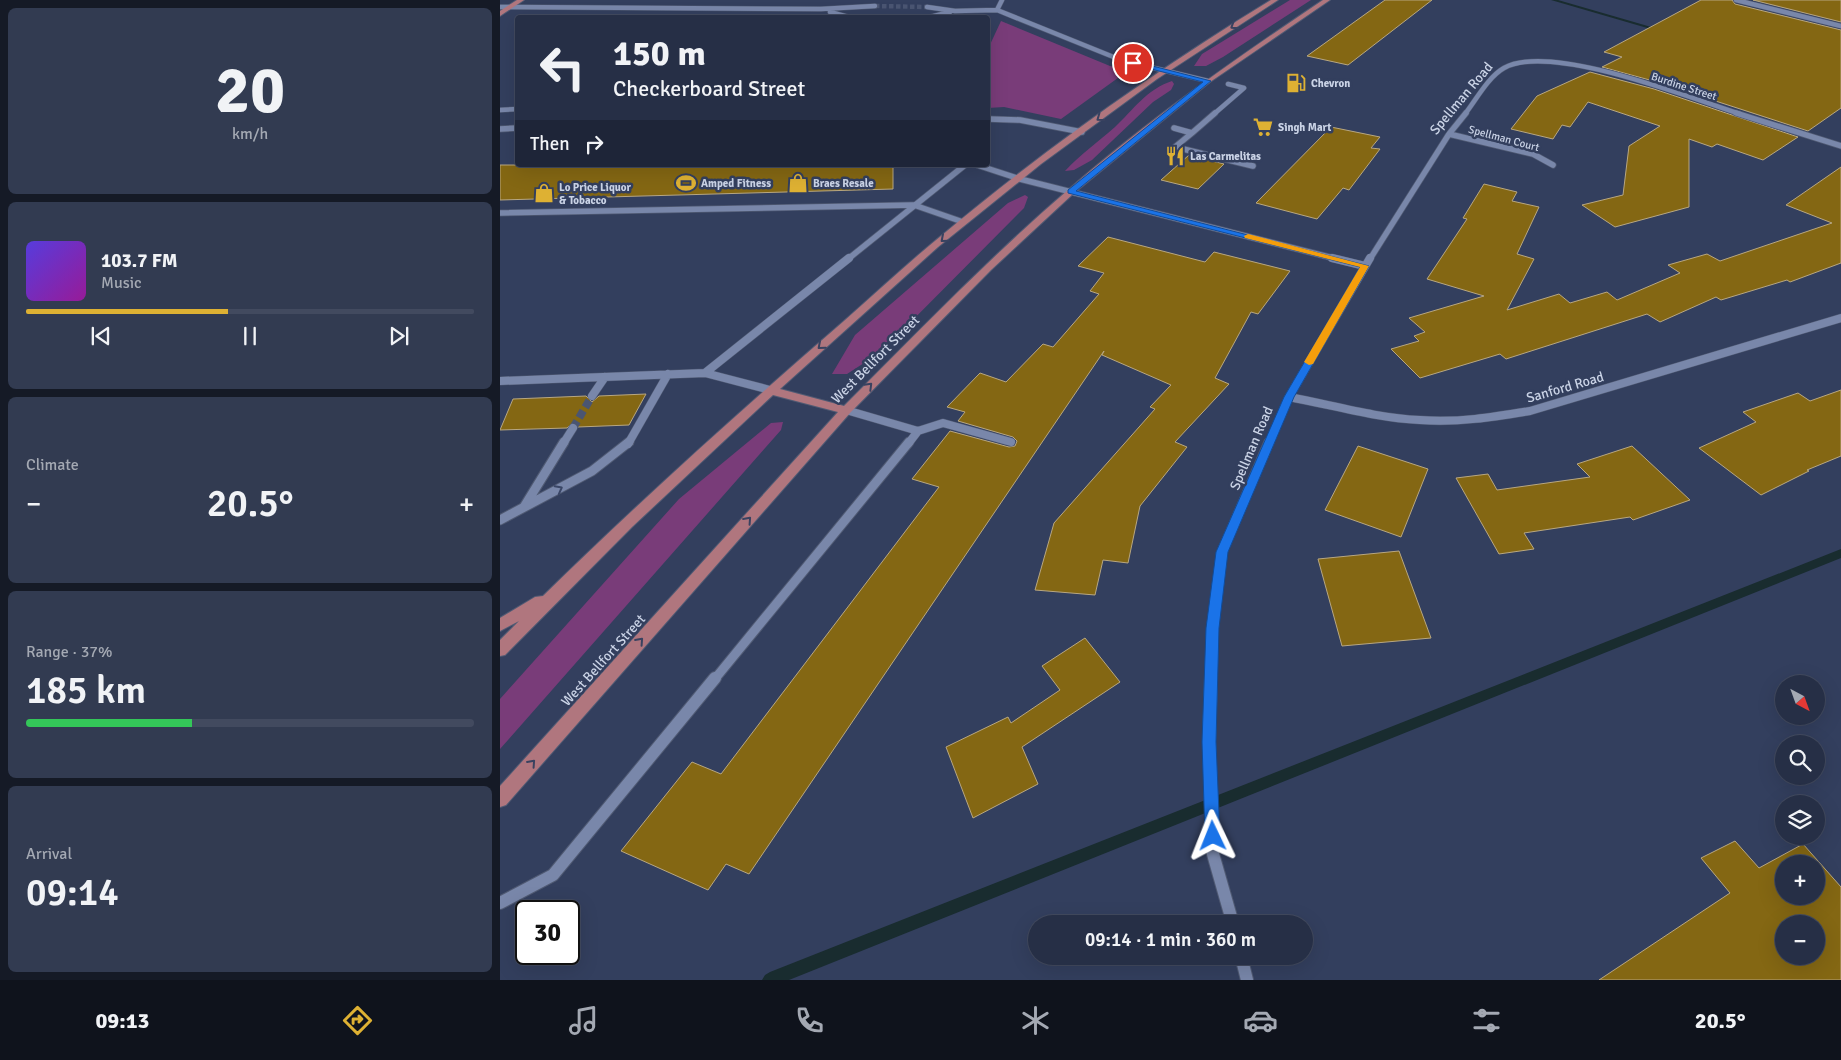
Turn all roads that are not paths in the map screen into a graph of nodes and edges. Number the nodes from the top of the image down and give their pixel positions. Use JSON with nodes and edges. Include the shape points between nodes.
{"nodes":[{"id":1,"x":521,"y":0,"type":"edge"},
{"id":2,"x":577,"y":0,"type":"edge"},
{"id":3,"x":1002,"y":0,"type":"edge"},
{"id":4,"x":1327,"y":0,"type":"edge"},
{"id":5,"x":1736,"y":0,"type":"edge"},
{"id":6,"x":1271,"y":1,"type":"edge"},
{"id":7,"x":874,"y":6,"type":"tunnel mouth"},
{"id":8,"x":500,"y":7,"type":"edge"},
{"id":9,"x":508,"y":7,"type":"junction"},
{"id":10,"x":566,"y":7,"type":"junction"},
{"id":11,"x":927,"y":7,"type":"tunnel mouth"},
{"id":12,"x":820,"y":9,"type":"junction"},
{"id":13,"x":997,"y":10,"type":"junction"},
{"id":14,"x":955,"y":11,"type":"junction"},
{"id":15,"x":500,"y":14,"type":"edge"},
{"id":16,"x":841,"y":15,"type":"edge"},
{"id":17,"x":938,"y":15,"type":"edge"},
{"id":18,"x":953,"y":15,"type":"edge"},
{"id":19,"x":1841,"y":26,"type":"edge"},
{"id":20,"x":1518,"y":63,"type":"joint"},
{"id":21,"x":1165,"y":72,"type":"junction"},
{"id":22,"x":1208,"y":81,"type":"junction"},
{"id":23,"x":1228,"y":84,"type":"dead end"},
{"id":24,"x":515,"y":109,"type":"edge"},
{"id":25,"x":500,"y":110,"type":"edge"},
{"id":26,"x":990,"y":119,"type":"edge"},
{"id":27,"x":515,"y":128,"type":"edge"},
{"id":28,"x":1174,"y":128,"type":"dead end"},
{"id":29,"x":500,"y":129,"type":"edge"},
{"id":30,"x":1082,"y":132,"type":"junction"},
{"id":31,"x":1192,"y":132,"type":"junction"},
{"id":32,"x":1448,"y":134,"type":"junction"},
{"id":33,"x":1841,"y":146,"type":"edge"},
{"id":34,"x":1553,"y":165,"type":"dead end"},
{"id":35,"x":1253,"y":166,"type":"dead end"},
{"id":36,"x":962,"y":167,"type":"edge"},
{"id":37,"x":983,"y":167,"type":"edge"},
{"id":38,"x":1020,"y":179,"type":"junction"},
{"id":39,"x":1071,"y":192,"type":"junction"},
{"id":40,"x":914,"y":205,"type":"junction"},
{"id":41,"x":500,"y":213,"type":"edge"},
{"id":42,"x":963,"y":222,"type":"junction"},
{"id":43,"x":1365,"y":266,"type":"junction"},
{"id":44,"x":1841,"y":318,"type":"edge"},
{"id":45,"x":705,"y":373,"type":"junction"},
{"id":46,"x":668,"y":374,"type":"junction"},
{"id":47,"x":605,"y":377,"type":"junction"},
{"id":48,"x":500,"y":381,"type":"edge"},
{"id":49,"x":770,"y":390,"type":"junction"},
{"id":50,"x":592,"y":396,"type":"tunnel mouth"},
{"id":51,"x":1289,"y":397,"type":"junction"},
{"id":52,"x":846,"y":410,"type":"junction"},
{"id":53,"x":573,"y":428,"type":"tunnel mouth"},
{"id":54,"x":918,"y":431,"type":"junction"},
{"id":55,"x":1011,"y":442,"type":"dead end"},
{"id":56,"x":524,"y":507,"type":"junction"},
{"id":57,"x":500,"y":520,"type":"edge"},
{"id":58,"x":557,"y":590,"type":"junction"},
{"id":59,"x":500,"y":625,"type":"edge"},
{"id":60,"x":500,"y":650,"type":"edge"},
{"id":61,"x":1209,"y":742,"type":"joint"},
{"id":62,"x":500,"y":799,"type":"edge"},
{"id":63,"x":1213,"y":854,"type":"joint"},
{"id":64,"x":500,"y":903,"type":"edge"},
{"id":65,"x":1230,"y":915,"type":"edge"},
{"id":66,"x":1243,"y":965,"type":"edge"},
{"id":67,"x":1247,"y":980,"type":"edge"}],
"edges":[{"from":1,"to":9,"type":"main road"},
{"from":2,"to":10,"type":"street"},
{"from":3,"to":13,"type":"street"},
{"from":4,"to":22,"type":"main road","name":"West Bellfort Street"},
{"from":5,"to":19,"type":"street"},
{"from":6,"to":21,"type":"main road","one_way":true},
{"from":7,"to":12,"type":"street"},
{"from":8,"to":9,"type":"street"},
{"from":9,"to":10,"type":"street"},
{"from":9,"to":15,"type":"main road"},
{"from":10,"to":12,"type":"street"},
{"from":11,"to":14,"type":"street"},
{"from":12,"to":16,"type":"street"},
{"from":13,"to":14,"type":"street"},
{"from":13,"to":21,"type":"street","via":[[1121,60]]},
{"from":14,"to":17,"type":"street"},
{"from":14,"to":18,"type":"street"},
{"from":20,"to":32,"type":"street","name":"Spellman Road","via":[[1504,68],[1494,77]]},
{"from":20,"to":33,"type":"street","name":"Burdine Street","via":[[1563,62],[1592,67]]},
{"from":21,"to":22,"type":"street"},
{"from":21,"to":30,"type":"main road","one_way":true},
{"from":22,"to":39,"type":"main road","name":"West Bellfort Street"},
{"from":23,"to":31,"type":"street","via":[[1244,88]]},
{"from":24,"to":25,"type":"street"},
{"from":26,"to":30,"type":"street","via":[[1020,120]]},
{"from":27,"to":29,"type":"street"},
{"from":28,"to":31,"type":"street"},
{"from":30,"to":38,"type":"main road"},
{"from":31,"to":35,"type":"street","via":[[1175,147]]},
{"from":32,"to":34,"type":"street","name":"Spellman Court","via":[[1533,154]]},
{"from":32,"to":43,"type":"street","name":"Spellman Road"},
{"from":36,"to":40,"type":"street"},
{"from":37,"to":38,"type":"street"},
{"from":38,"to":39,"type":"street"},
{"from":38,"to":42,"type":"main road"},
{"from":39,"to":43,"type":"street"},
{"from":52,"to":39,"type":"main road","name":"West Bellfort Street","one_way":true,"via":[[988,268]]},
{"from":40,"to":41,"type":"street"},
{"from":40,"to":42,"type":"street"},
{"from":40,"to":45,"type":"street"},
{"from":42,"to":49,"type":"main road","one_way":true},
{"from":43,"to":51,"type":"street","name":"Spellman Road"},
{"from":44,"to":51,"type":"street","name":"Sanford Road","via":[[1530,411],[1488,418],[1404,419]]},
{"from":45,"to":46,"type":"street"},
{"from":45,"to":49,"type":"street"},
{"from":46,"to":47,"type":"street"},
{"from":56,"to":46,"type":"street","one_way":true,"via":[[592,471],[629,443]]},
{"from":47,"to":48,"type":"street"},
{"from":47,"to":50,"type":"street"},
{"from":49,"to":52,"type":"main road"},
{"from":49,"to":58,"type":"main road"},
{"from":51,"to":61,"type":"street","name":"Spellman Road","via":[[1222,552],[1213,628]]},
{"from":52,"to":54,"type":"street"},
{"from":62,"to":52,"type":"main road","name":"West Bellfort Street","one_way":true},
{"from":53,"to":56,"type":"street"},
{"from":54,"to":55,"type":"street","via":[[943,423]]},
{"from":54,"to":64,"type":"street","via":[[553,875]]},
{"from":56,"to":57,"type":"street"},
{"from":58,"to":59,"type":"main road"},
{"from":58,"to":60,"type":"main road"},
{"from":61,"to":63,"type":"street","name":"Spellman Road"},
{"from":63,"to":65,"type":"street"},
{"from":66,"to":67,"type":"street"}]}
